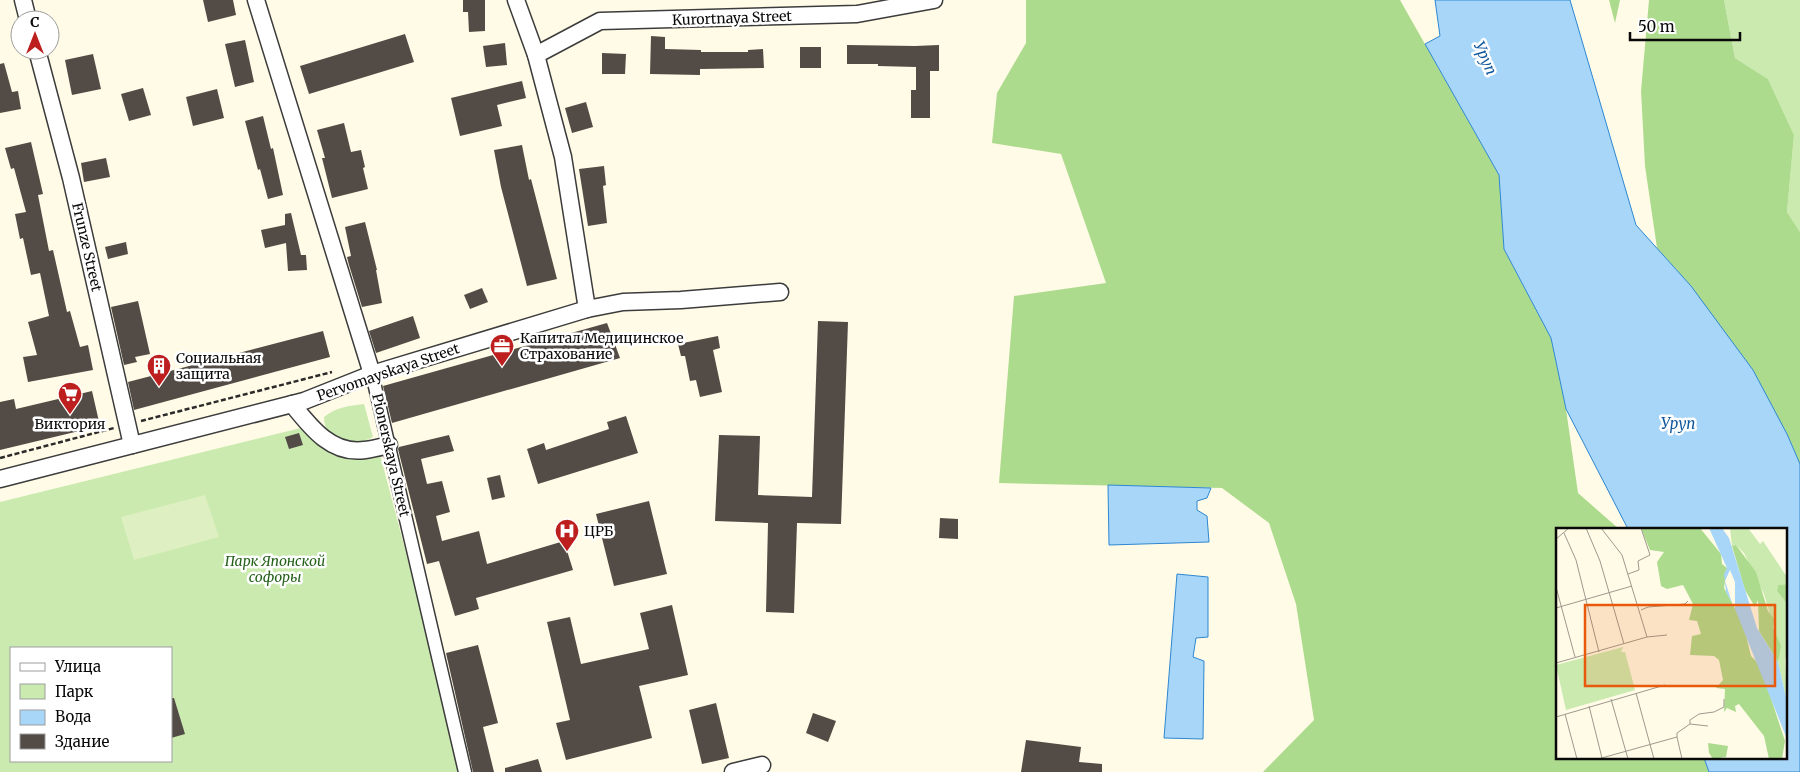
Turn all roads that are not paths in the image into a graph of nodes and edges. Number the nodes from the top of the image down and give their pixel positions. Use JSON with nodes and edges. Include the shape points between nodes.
{"nodes":[{"id":1,"x":256,"y":0,"type":"edge"},
{"id":2,"x":516,"y":0,"type":"edge"},
{"id":3,"x":934,"y":0,"type":"edge"},
{"id":4,"x":536,"y":55,"type":"junction"},
{"id":5,"x":40,"y":60,"type":"edge"},
{"id":6,"x":780,"y":292,"type":"dead end"},
{"id":7,"x":587,"y":309,"type":"junction"},
{"id":8,"x":372,"y":374,"type":"junction"},
{"id":9,"x":292,"y":404,"type":"junction"},
{"id":10,"x":388,"y":444,"type":"junction"},
{"id":11,"x":132,"y":446,"type":"junction"},
{"id":12,"x":0,"y":479,"type":"edge"},
{"id":13,"x":762,"y":765,"type":"dead end"},
{"id":14,"x":465,"y":772,"type":"edge"},
{"id":15,"x":734,"y":772,"type":"edge"}],
"edges":[{"from":1,"to":8,"type":"street","name":"Pionerskaya Street"},
{"from":2,"to":4,"type":"street"},
{"from":3,"to":4,"type":"street","name":"Kurortnaya Street","via":[[857,14],[600,21]]},
{"from":4,"to":7,"type":"street","via":[[563,157]]},
{"from":5,"to":11,"type":"street","name":"Frunze Street","via":[[71,178]]},
{"from":6,"to":7,"type":"street","name":"Pervomayskaya Street","via":[[623,302]]},
{"from":7,"to":8,"type":"street","name":"Pervomayskaya Street"},
{"from":8,"to":9,"type":"street","name":"Pervomayskaya Street"},
{"from":8,"to":10,"type":"street","name":"Pionerskaya Street"},
{"from":9,"to":10,"type":"street","via":[[309,426],[335,447],[351,451]]},
{"from":9,"to":11,"type":"street","name":"Pervomayskaya Street"},
{"from":10,"to":14,"type":"street","name":"Pionerskaya Street"},
{"from":11,"to":12,"type":"street","name":"Pervomayskaya Street"},
{"from":13,"to":15,"type":"street"}]}
